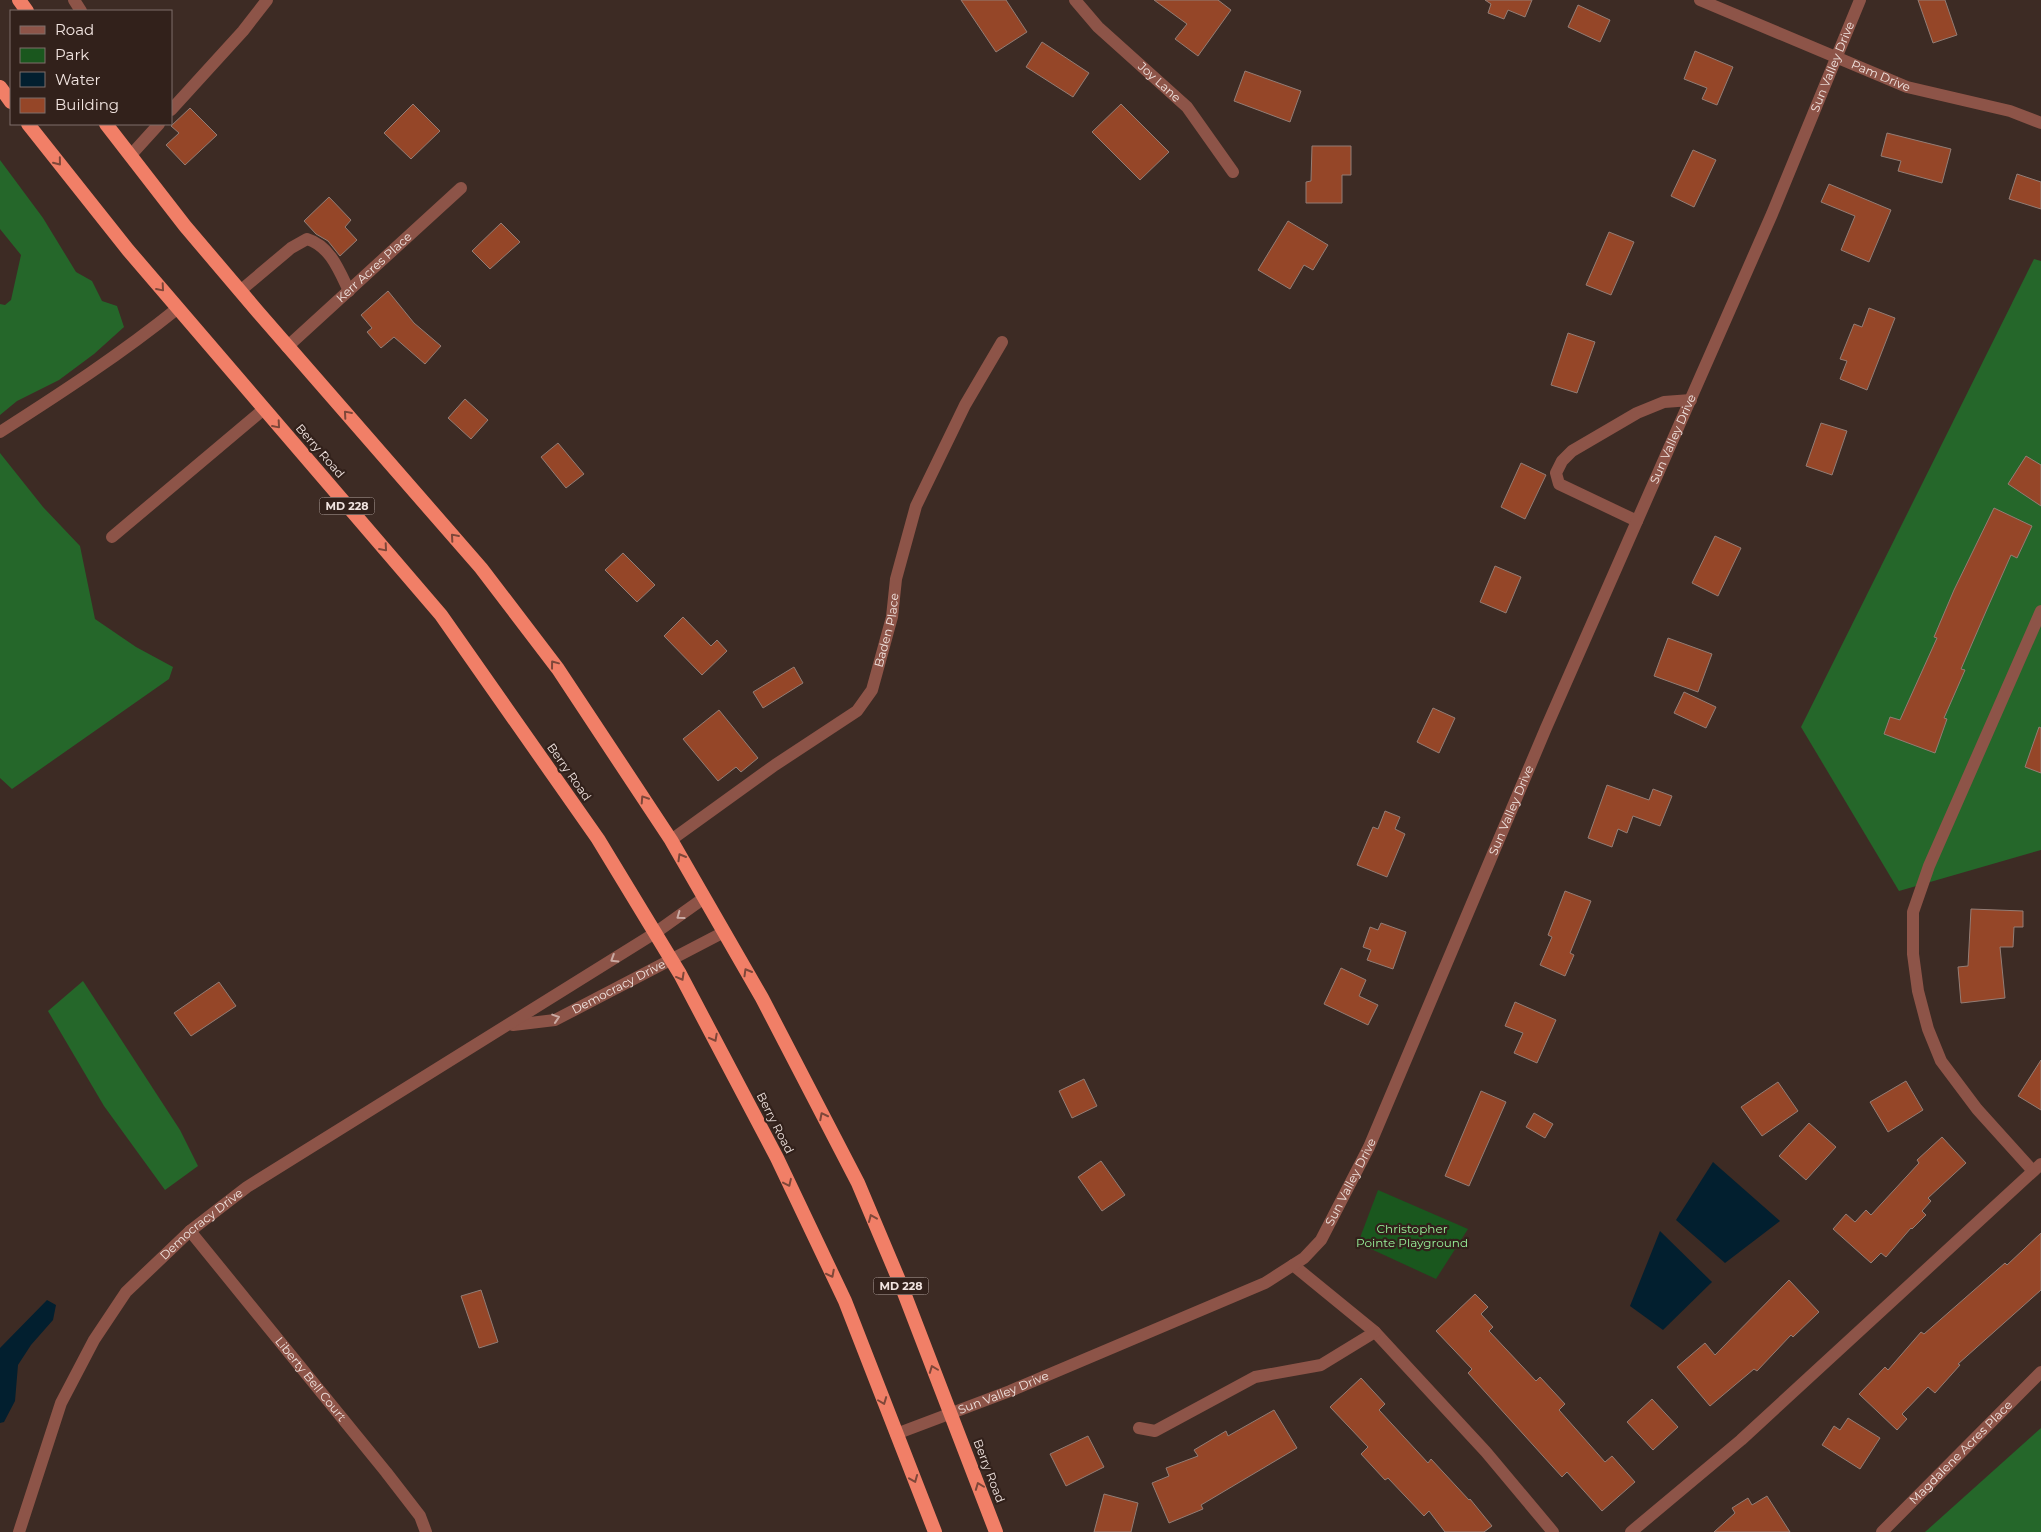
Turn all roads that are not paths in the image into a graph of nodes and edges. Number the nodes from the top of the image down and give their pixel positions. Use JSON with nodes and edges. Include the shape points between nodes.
{"nodes":[{"id":1,"x":267,"y":0,"type":"edge"},
{"id":2,"x":1075,"y":0,"type":"edge"},
{"id":3,"x":1700,"y":0,"type":"edge"},
{"id":4,"x":1860,"y":0,"type":"edge"},
{"id":5,"x":1837,"y":57,"type":"junction"},
{"id":6,"x":0,"y":87,"type":"edge"},
{"id":7,"x":10,"y":101,"type":"edge"},
{"id":8,"x":172,"y":109,"type":"edge"},
{"id":9,"x":2041,"y":123,"type":"edge"},
{"id":10,"x":29,"y":125,"type":"edge"},
{"id":11,"x":107,"y":125,"type":"edge"},
{"id":12,"x":158,"y":125,"type":"edge"},
{"id":13,"x":130,"y":156,"type":"junction"},
{"id":14,"x":1233,"y":172,"type":"dead end"},
{"id":15,"x":460,"y":188,"type":"dead end"},
{"id":16,"x":349,"y":290,"type":"junction"},
{"id":17,"x":240,"y":291,"type":"junction"},
{"id":18,"x":178,"y":308,"type":"junction"},
{"id":19,"x":1002,"y":342,"type":"dead end"},
{"id":20,"x":287,"y":347,"type":"junction"},
{"id":21,"x":1691,"y":400,"type":"junction"},
{"id":22,"x":264,"y":409,"type":"junction"},
{"id":23,"x":0,"y":432,"type":"edge"},
{"id":24,"x":1638,"y":521,"type":"junction"},
{"id":25,"x":112,"y":537,"type":"dead end"},
{"id":26,"x":2041,"y":611,"type":"edge"},
{"id":27,"x":671,"y":840,"type":"junction"},
{"id":28,"x":704,"y":898,"type":"junction"},
{"id":29,"x":724,"y":932,"type":"junction"},
{"id":30,"x":655,"y":934,"type":"junction"},
{"id":31,"x":671,"y":959,"type":"junction"},
{"id":32,"x":508,"y":1025,"type":"junction"},
{"id":33,"x":2037,"y":1168,"type":"edge"},
{"id":34,"x":190,"y":1231,"type":"junction"},
{"id":35,"x":1294,"y":1265,"type":"junction"},
{"id":36,"x":1375,"y":1332,"type":"junction"},
{"id":37,"x":2041,"y":1372,"type":"edge"},
{"id":38,"x":951,"y":1414,"type":"junction"},
{"id":39,"x":1139,"y":1428,"type":"dead end"},
{"id":40,"x":896,"y":1434,"type":"junction"},
{"id":41,"x":19,"y":1532,"type":"edge"},
{"id":42,"x":426,"y":1532,"type":"edge"},
{"id":43,"x":935,"y":1532,"type":"edge"},
{"id":44,"x":996,"y":1532,"type":"edge"},
{"id":45,"x":1553,"y":1532,"type":"edge"},
{"id":46,"x":1631,"y":1532,"type":"edge"},
{"id":47,"x":1882,"y":1532,"type":"edge"}],
"edges":[{"from":1,"to":8,"type":"street"},
{"from":2,"to":14,"type":"street","name":"Joy Lane","via":[[1098,27],[1187,107]]},
{"from":3,"to":5,"type":"street","name":"Pam Drive"},
{"from":4,"to":5,"type":"street","name":"Sun Valley Drive"},
{"from":5,"to":9,"type":"street","name":"Pam Drive","via":[[1907,87],[2010,111]]},
{"from":5,"to":21,"type":"street","name":"Sun Valley Drive"},
{"from":6,"to":7,"type":"highway"},
{"from":10,"to":18,"type":"highway","name":"Berry Road","number":"MD 228","one_way":true},
{"from":11,"to":13,"type":"highway","name":"Berry Road","number":"MD 228"},
{"from":12,"to":13,"type":"street"},
{"from":13,"to":17,"type":"highway","name":"Berry Road","number":"MD 228"},
{"from":15,"to":16,"type":"street","name":"Kerr Acres Place"},
{"from":16,"to":17,"type":"street","via":[[329,254],[316,242],[307,239],[291,248]]},
{"from":16,"to":20,"type":"street","name":"Kerr Acres Place"},
{"from":17,"to":20,"type":"highway","name":"Berry Road","number":"MD 228"},
{"from":18,"to":22,"type":"highway","name":"Berry Road","number":"MD 228"},
{"from":18,"to":23,"type":"street","via":[[140,339]]},
{"from":19,"to":27,"type":"street","name":"Baden Place","via":[[965,405],[916,506],[872,690],[857,711]]},
{"from":27,"to":20,"type":"highway","name":"Berry Road","number":"MD 228","one_way":true,"via":[[558,669],[481,568]]},
{"from":21,"to":24,"type":"street","name":"Sun Valley Drive"},
{"from":21,"to":24,"type":"street","via":[[1664,402],[1637,413],[1572,451],[1556,473],[1559,484]]},
{"from":22,"to":25,"type":"street"},
{"from":22,"to":30,"type":"highway","name":"Berry Road","number":"MD 228","one_way":true,"via":[[442,615],[598,839]]},
{"from":24,"to":35,"type":"street","name":"Sun Valley Drive","via":[[1546,728],[1369,1147],[1322,1240]]},
{"from":26,"to":33,"type":"street","via":[[1929,866],[1914,912],[1913,954],[1925,1019],[1941,1061],[1977,1109]]},
{"from":28,"to":27,"type":"highway","name":"Berry Road","number":"MD 228","one_way":true},
{"from":28,"to":29,"type":"highway","name":"Berry Road","number":"MD 228"},
{"from":28,"to":30,"type":"street","name":"Democracy Drive","one_way":true},
{"from":29,"to":31,"type":"street","name":"Democracy Drive"},
{"from":38,"to":29,"type":"highway","name":"Berry Road","number":"MD 228","one_way":true,"via":[[858,1184],[762,998]]},
{"from":30,"to":31,"type":"highway","name":"Berry Road","number":"MD 228"},
{"from":30,"to":32,"type":"street","name":"Democracy Drive","one_way":true},
{"from":32,"to":31,"type":"street","name":"Democracy Drive","one_way":true,"via":[[555,1020]]},
{"from":31,"to":40,"type":"highway","name":"Berry Road","number":"MD 228","one_way":true,"via":[[777,1158],[845,1302]]},
{"from":32,"to":34,"type":"street","name":"Democracy Drive","via":[[247,1187]]},
{"from":33,"to":46,"type":"street","via":[[1741,1440]]},
{"from":34,"to":41,"type":"street","name":"Democracy Drive","via":[[126,1292],[94,1340],[61,1403]]},
{"from":34,"to":42,"type":"street","name":"Liberty Bell Court","via":[[386,1472],[420,1516]]},
{"from":35,"to":36,"type":"street"},
{"from":35,"to":38,"type":"street","name":"Sun Valley Drive","via":[[1265,1283]]},
{"from":36,"to":39,"type":"street","via":[[1321,1365],[1255,1377],[1155,1430]]},
{"from":36,"to":45,"type":"street","via":[[1486,1452]]},
{"from":37,"to":47,"type":"street","name":"Magdalene Acres Place"},
{"from":38,"to":40,"type":"street","name":"Sun Valley Drive"},
{"from":44,"to":38,"type":"highway","name":"Berry Road","number":"MD 228","one_way":true},
{"from":40,"to":43,"type":"highway","name":"Berry Road","number":"MD 228","one_way":true}]}
